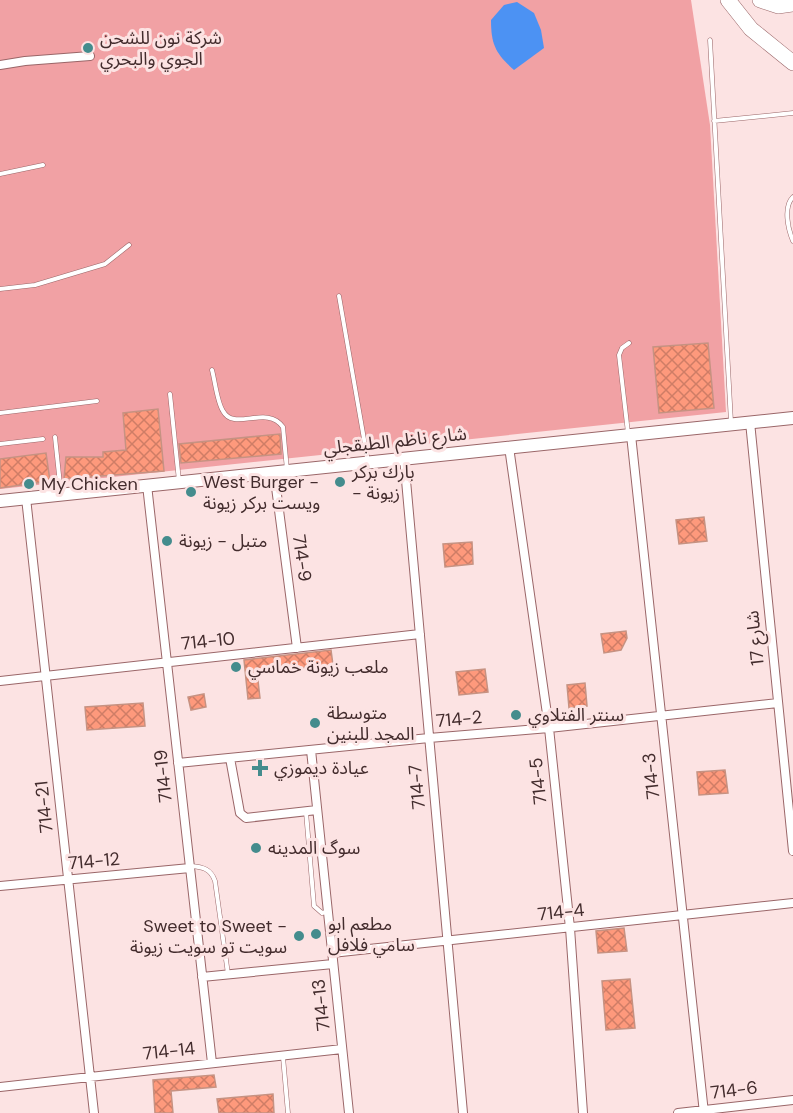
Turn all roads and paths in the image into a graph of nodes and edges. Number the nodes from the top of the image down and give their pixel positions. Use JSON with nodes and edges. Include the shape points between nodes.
{"nodes":[{"id":1,"x":728,"y":0,"type":"edge"},
{"id":2,"x":760,"y":0,"type":"edge"},
{"id":3,"x":793,"y":4,"type":"edge"},
{"id":4,"x":710,"y":40,"type":"dead end"},
{"id":5,"x":90,"y":56,"type":"dead end"},
{"id":6,"x":793,"y":63,"type":"edge"},
{"id":7,"x":0,"y":65,"type":"edge"},
{"id":8,"x":793,"y":113,"type":"edge"},
{"id":9,"x":714,"y":121,"type":"junction"},
{"id":10,"x":43,"y":165,"type":"dead end"},
{"id":11,"x":0,"y":174,"type":"edge"},
{"id":12,"x":793,"y":197,"type":"edge"},
{"id":13,"x":793,"y":241,"type":"edge"},
{"id":14,"x":129,"y":245,"type":"dead end"},
{"id":15,"x":0,"y":290,"type":"edge"},
{"id":16,"x":339,"y":296,"type":"dead end"},
{"id":17,"x":629,"y":343,"type":"dead end"},
{"id":18,"x":212,"y":370,"type":"dead end"},
{"id":19,"x":170,"y":394,"type":"dead end"},
{"id":20,"x":97,"y":401,"type":"dead end"},
{"id":21,"x":0,"y":413,"type":"edge"},
{"id":22,"x":793,"y":418,"type":"edge"},
{"id":23,"x":750,"y":422,"type":"junction"},
{"id":24,"x":731,"y":424,"type":"junction"},
{"id":25,"x":630,"y":435,"type":"junction"},
{"id":26,"x":55,"y":437,"type":"dead end"},
{"id":27,"x":43,"y":439,"type":"dead end"},
{"id":28,"x":0,"y":444,"type":"edge"},
{"id":29,"x":509,"y":447,"type":"junction"},
{"id":30,"x":404,"y":459,"type":"junction"},
{"id":31,"x":368,"y":462,"type":"junction"},
{"id":32,"x":280,"y":471,"type":"junction"},
{"id":33,"x":179,"y":482,"type":"junction"},
{"id":34,"x":147,"y":485,"type":"junction"},
{"id":35,"x":61,"y":494,"type":"junction"},
{"id":36,"x":26,"y":498,"type":"junction"},
{"id":37,"x":0,"y":501,"type":"edge"},
{"id":38,"x":420,"y":634,"type":"junction"},
{"id":39,"x":297,"y":648,"type":"junction"},
{"id":40,"x":167,"y":662,"type":"junction"},
{"id":41,"x":46,"y":676,"type":"junction"},
{"id":42,"x":0,"y":681,"type":"edge"},
{"id":43,"x":778,"y":703,"type":"junction"},
{"id":44,"x":661,"y":714,"type":"junction"},
{"id":45,"x":549,"y":728,"type":"junction"},
{"id":46,"x":429,"y":738,"type":"junction"},
{"id":47,"x":311,"y":750,"type":"junction"},
{"id":48,"x":230,"y":758,"type":"junction"},
{"id":49,"x":178,"y":763,"type":"junction"},
{"id":50,"x":317,"y":810,"type":"junction"},
{"id":51,"x":306,"y":812,"type":"junction"},
{"id":52,"x":793,"y":852,"type":"edge"},
{"id":53,"x":190,"y":867,"type":"junction"},
{"id":54,"x":68,"y":879,"type":"junction"},
{"id":55,"x":0,"y":885,"type":"edge"},
{"id":56,"x":793,"y":903,"type":"edge"},
{"id":57,"x":328,"y":912,"type":"junction"},
{"id":58,"x":683,"y":915,"type":"junction"},
{"id":59,"x":570,"y":928,"type":"junction"},
{"id":60,"x":448,"y":941,"type":"junction"},
{"id":61,"x":332,"y":953,"type":"junction"},
{"id":62,"x":333,"y":964,"type":"junction"},
{"id":63,"x":228,"y":974,"type":"junction"},
{"id":64,"x":202,"y":977,"type":"junction"},
{"id":65,"x":342,"y":1049,"type":"junction"},
{"id":66,"x":283,"y":1055,"type":"junction"},
{"id":67,"x":212,"y":1063,"type":"junction"},
{"id":68,"x":90,"y":1077,"type":"junction"},
{"id":69,"x":0,"y":1087,"type":"edge"},
{"id":70,"x":793,"y":1100,"type":"edge"},
{"id":71,"x":704,"y":1112,"type":"edge"},
{"id":72,"x":94,"y":1113,"type":"edge"},
{"id":73,"x":288,"y":1113,"type":"edge"},
{"id":74,"x":349,"y":1113,"type":"edge"},
{"id":75,"x":463,"y":1113,"type":"edge"},
{"id":76,"x":583,"y":1113,"type":"edge"},
{"id":77,"x":678,"y":1113,"type":"edge"}],
"edges":[{"from":1,"to":6,"type":"highway","via":[[751,29]]},
{"from":2,"to":3,"type":"highway","via":[[778,6]]},
{"from":4,"to":9,"type":"lane"},
{"from":5,"to":7,"type":"street"},
{"from":8,"to":9,"type":"lane"},
{"from":9,"to":24,"type":"lane"},
{"from":10,"to":11,"type":"lane"},
{"from":12,"to":13,"type":"lane","via":[[787,206]]},
{"from":14,"to":15,"type":"lane","via":[[105,264],[35,285]]},
{"from":16,"to":31,"type":"lane"},
{"from":17,"to":25,"type":"lane","via":[[619,355]]},
{"from":18,"to":32,"type":"lane","via":[[223,412],[228,417],[272,418],[283,427]]},
{"from":19,"to":33,"type":"lane"},
{"from":20,"to":21,"type":"lane"},
{"from":22,"to":23,"type":"main road","name":"شارع ناظم الطبقجلي"},
{"from":23,"to":24,"type":"main road","name":"شارع ناظم الطبقجلي"},
{"from":23,"to":43,"type":"street","name":"شارع 17"},
{"from":24,"to":25,"type":"main road","name":"شارع ناظم الطبقجلي"},
{"from":25,"to":29,"type":"main road","name":"شارع ناظم الطبقجلي"},
{"from":25,"to":44,"type":"street","name":"714-3"},
{"from":26,"to":35,"type":"lane"},
{"from":27,"to":28,"type":"lane"},
{"from":29,"to":30,"type":"main road","name":"شارع ناظم الطبقجلي"},
{"from":29,"to":45,"type":"street","name":"714-5"},
{"from":30,"to":31,"type":"main road","name":"شارع ناظم الطبقجلي"},
{"from":30,"to":38,"type":"street","name":"714-7"},
{"from":31,"to":32,"type":"main road","name":"شارع ناظم الطبقجلي"},
{"from":32,"to":33,"type":"main road","name":"شارع ناظم الطبقجلي"},
{"from":32,"to":39,"type":"street","name":"714-9"},
{"from":33,"to":34,"type":"main road","name":"شارع ناظم الطبقجلي"},
{"from":34,"to":35,"type":"main road","name":"شارع ناظم الطبقجلي"},
{"from":34,"to":40,"type":"street","name":"714-19"},
{"from":35,"to":36,"type":"main road","name":"شارع ناظم الطبقجلي"},
{"from":36,"to":37,"type":"main road","name":"شارع ناظم الطبقجلي"},
{"from":36,"to":41,"type":"street","name":"714-21"},
{"from":38,"to":39,"type":"street","name":"714-10"},
{"from":38,"to":46,"type":"street","name":"714-7"},
{"from":39,"to":40,"type":"street","name":"714-10"},
{"from":40,"to":41,"type":"street","name":"714-10"},
{"from":40,"to":49,"type":"street","name":"714-19"},
{"from":41,"to":42,"type":"street","name":"714-10"},
{"from":41,"to":54,"type":"street","name":"714-21"},
{"from":43,"to":44,"type":"street","name":"714-2"},
{"from":43,"to":52,"type":"street","name":"شارع 17"},
{"from":44,"to":45,"type":"street","name":"714-2"},
{"from":44,"to":58,"type":"street","name":"714-3"},
{"from":45,"to":46,"type":"street","name":"714-2"},
{"from":45,"to":59,"type":"street","name":"714-5"},
{"from":46,"to":47,"type":"street","name":"714-2"},
{"from":46,"to":60,"type":"street","name":"714-7"},
{"from":47,"to":48,"type":"street","name":"714-2"},
{"from":47,"to":50,"type":"street","name":"714-13"},
{"from":48,"to":49,"type":"street","name":"714-2"},
{"from":48,"to":51,"type":"street","via":[[242,816]]},
{"from":49,"to":53,"type":"street","name":"714-19"},
{"from":50,"to":51,"type":"street"},
{"from":50,"to":57,"type":"street","name":"714-13"},
{"from":51,"to":57,"type":"lane","via":[[314,906],[322,913]]},
{"from":53,"to":54,"type":"street","name":"714-12"},
{"from":53,"to":63,"type":"lane","via":[[203,867],[213,875]]},
{"from":53,"to":64,"type":"street","name":"714-19"},
{"from":54,"to":55,"type":"street","name":"714-12"},
{"from":54,"to":68,"type":"street","name":"714-21"},
{"from":56,"to":58,"type":"street","name":"714-4"},
{"from":57,"to":61,"type":"street","name":"714-13"},
{"from":58,"to":59,"type":"street","name":"714-4"},
{"from":58,"to":71,"type":"street","name":"714-3"},
{"from":59,"to":60,"type":"street","name":"714-4"},
{"from":59,"to":76,"type":"street","name":"714-5"},
{"from":60,"to":61,"type":"street","name":"714-4"},
{"from":60,"to":75,"type":"street","name":"714-7"},
{"from":61,"to":62,"type":"street","name":"714-13"},
{"from":62,"to":63,"type":"street"},
{"from":62,"to":65,"type":"street","name":"714-13"},
{"from":63,"to":64,"type":"street"},
{"from":64,"to":67,"type":"street","name":"714-19"},
{"from":65,"to":66,"type":"street","name":"714-14"},
{"from":65,"to":74,"type":"street","name":"714-13"},
{"from":66,"to":67,"type":"street","name":"714-14"},
{"from":66,"to":73,"type":"lane"},
{"from":67,"to":68,"type":"street","name":"714-14"},
{"from":68,"to":69,"type":"street","name":"714-14"},
{"from":68,"to":72,"type":"street","name":"714-21"},
{"from":70,"to":71,"type":"street","name":"714-6"},
{"from":71,"to":77,"type":"street","name":"714-6"}]}
